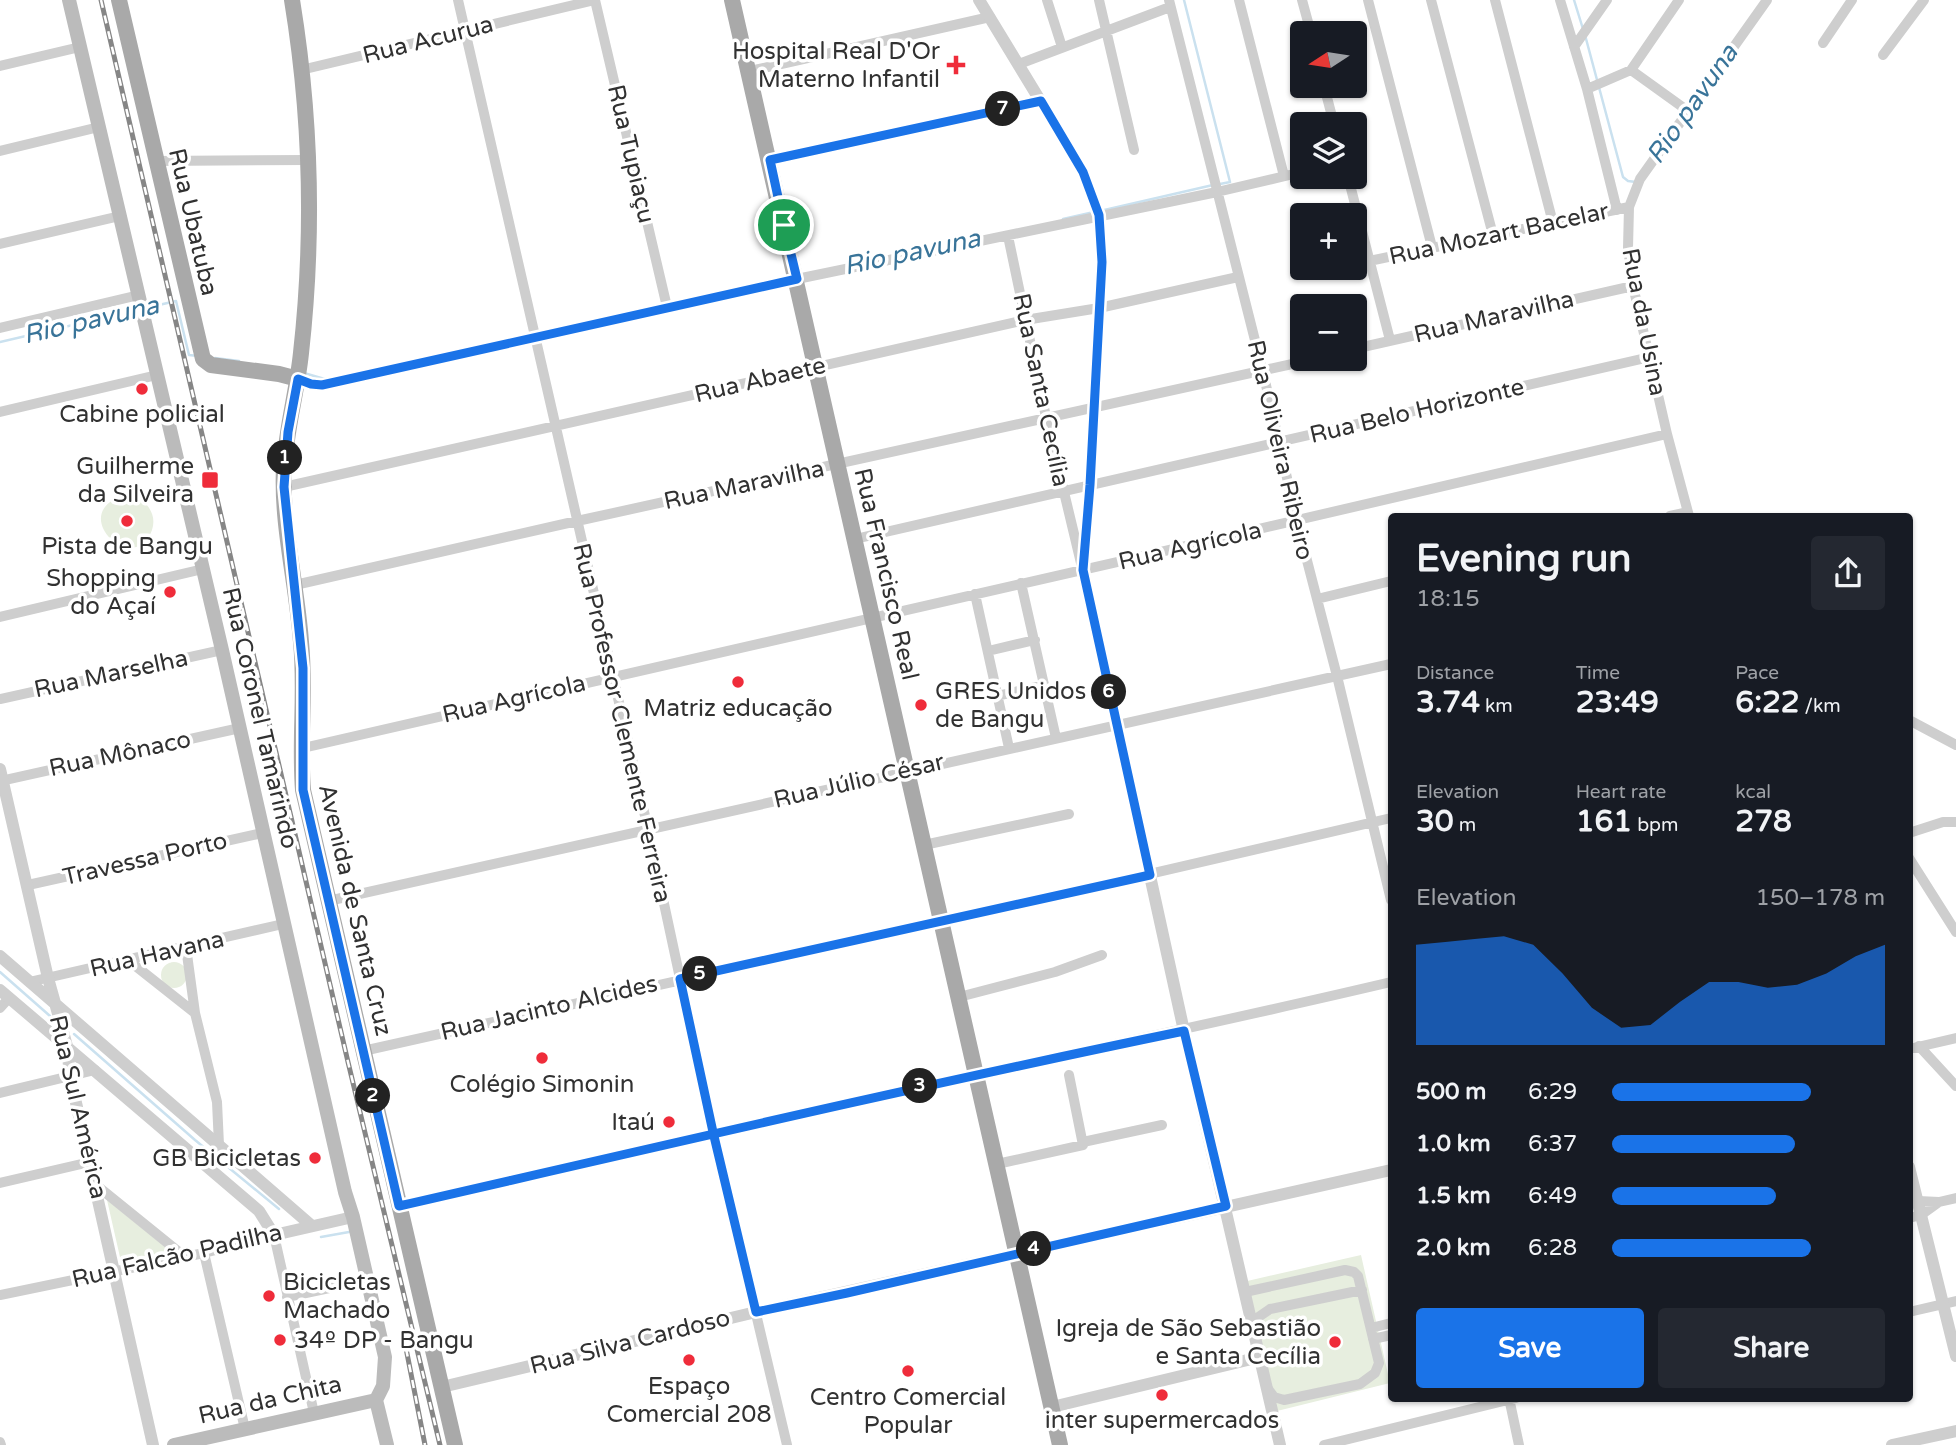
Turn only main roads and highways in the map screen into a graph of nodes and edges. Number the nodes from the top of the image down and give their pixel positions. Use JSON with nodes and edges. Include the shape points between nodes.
{"nodes":[{"id":1,"x":69,"y":0,"type":"edge"},
{"id":2,"x":119,"y":0,"type":"edge"},
{"id":3,"x":292,"y":0,"type":"edge"},
{"id":4,"x":732,"y":0,"type":"edge"},
{"id":5,"x":298,"y":379,"type":"junction"},
{"id":6,"x":376,"y":1400,"type":"junction"},
{"id":7,"x":174,"y":1445,"type":"edge"},
{"id":8,"x":387,"y":1445,"type":"edge"},
{"id":9,"x":455,"y":1445,"type":"edge"},
{"id":10,"x":1060,"y":1445,"type":"edge"}],
"edges":[{"from":1,"to":6,"type":"main road","name":"Rua Coronel Tamarindo","via":[[385,1357],[383,1386]]},
{"from":2,"to":5,"type":"main road","name":"Rua Ubatuba","via":[[203,359],[211,365]]},
{"from":3,"to":5,"type":"main road","name":"Avenida de Santa Cruz","via":[[308,160],[308,267]]},
{"from":4,"to":10,"type":"main road","name":"Rua Francisco Real"},
{"from":5,"to":9,"type":"main road","name":"Avenida de Santa Cruz","via":[[284,487],[303,668],[303,790]]},
{"from":6,"to":7,"type":"main road","name":"Rua da Chita"},
{"from":6,"to":8,"type":"main road","name":"Rua Coronel Tamarindo"}]}
